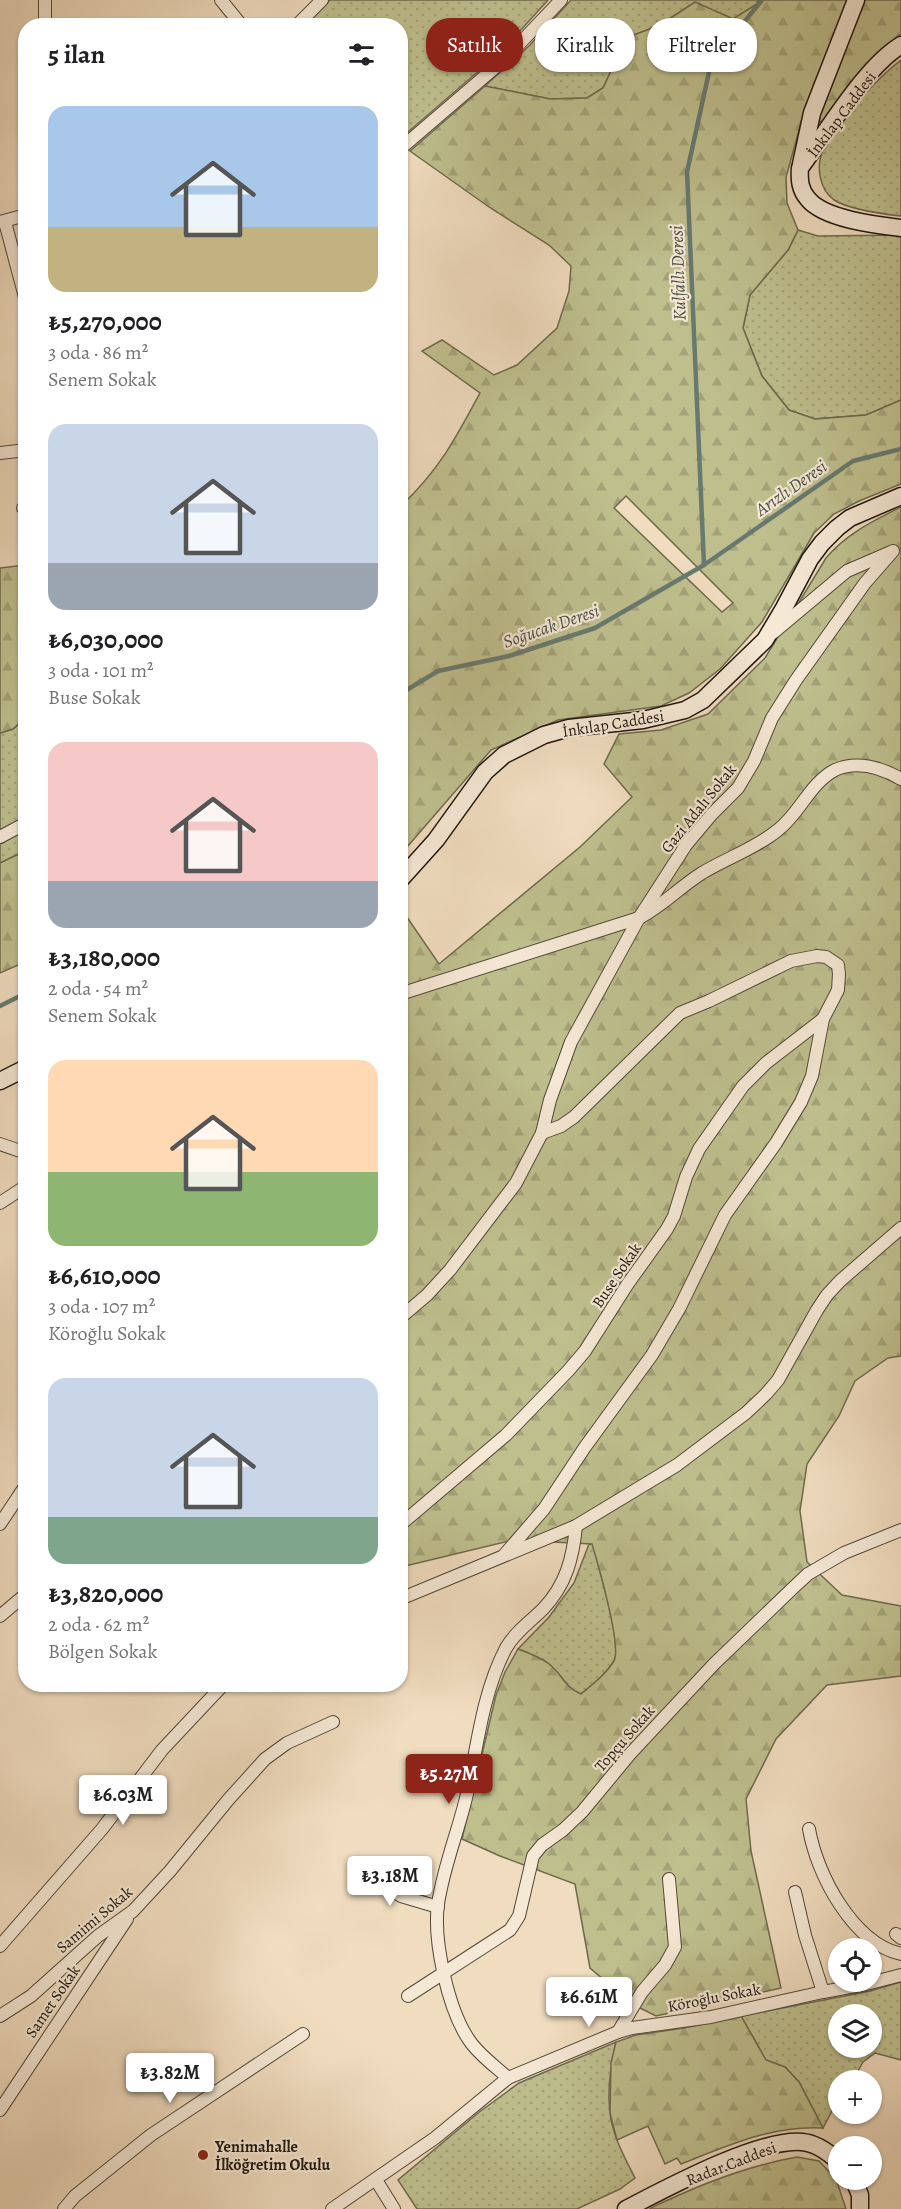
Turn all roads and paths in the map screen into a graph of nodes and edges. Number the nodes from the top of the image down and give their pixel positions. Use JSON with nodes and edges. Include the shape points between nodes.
{"nodes":[{"id":1,"x":45,"y":0,"type":"edge"},
{"id":2,"x":221,"y":0,"type":"edge"},
{"id":3,"x":322,"y":0,"type":"edge"},
{"id":4,"x":561,"y":0,"type":"edge"},
{"id":5,"x":856,"y":0,"type":"edge"},
{"id":6,"x":45,"y":18,"type":"edge"},
{"id":7,"x":236,"y":18,"type":"edge"},
{"id":8,"x":304,"y":18,"type":"edge"},
{"id":9,"x":901,"y":45,"type":"edge"},
{"id":10,"x":408,"y":141,"type":"edge"},
{"id":11,"x":800,"y":168,"type":"junction"},
{"id":12,"x":18,"y":217,"type":"edge"},
{"id":13,"x":2,"y":222,"type":"edge"},
{"id":14,"x":901,"y":228,"type":"edge"},
{"id":15,"x":18,"y":275,"type":"edge"},
{"id":16,"x":18,"y":451,"type":"edge"},
{"id":17,"x":0,"y":453,"type":"edge"},
{"id":18,"x":901,"y":496,"type":"edge"},
{"id":19,"x":897,"y":550,"type":"edge"},
{"id":20,"x":765,"y":640,"type":"junction"},
{"id":21,"x":901,"y":779,"type":"edge"},
{"id":22,"x":18,"y":827,"type":"edge"},
{"id":23,"x":0,"y":837,"type":"edge"},
{"id":24,"x":408,"y":871,"type":"edge"},
{"id":25,"x":639,"y":918,"type":"junction"},
{"id":26,"x":408,"y":991,"type":"edge"},
{"id":27,"x":823,"y":1019,"type":"junction"},
{"id":28,"x":18,"y":1072,"type":"edge"},
{"id":29,"x":0,"y":1080,"type":"edge"},
{"id":30,"x":542,"y":1133,"type":"junction"},
{"id":31,"x":0,"y":1144,"type":"edge"},
{"id":32,"x":18,"y":1150,"type":"edge"},
{"id":33,"x":18,"y":1191,"type":"edge"},
{"id":34,"x":0,"y":1203,"type":"edge"},
{"id":35,"x":901,"y":1228,"type":"edge"},
{"id":36,"x":408,"y":1311,"type":"edge"},
{"id":37,"x":18,"y":1497,"type":"edge"},
{"id":38,"x":408,"y":1518,"type":"edge"},
{"id":39,"x":0,"y":1524,"type":"edge"},
{"id":40,"x":576,"y":1526,"type":"junction"},
{"id":41,"x":901,"y":1530,"type":"edge"},
{"id":42,"x":505,"y":1554,"type":"junction"},
{"id":43,"x":408,"y":1596,"type":"edge"},
{"id":44,"x":18,"y":1601,"type":"edge"},
{"id":45,"x":0,"y":1616,"type":"edge"},
{"id":46,"x":216,"y":1692,"type":"edge"},
{"id":47,"x":333,"y":1722,"type":"dead end"},
{"id":48,"x":809,"y":1830,"type":"dead end"},
{"id":49,"x":355,"y":1869,"type":"dead end"},
{"id":50,"x":669,"y":1879,"type":"dead end"},
{"id":51,"x":795,"y":1892,"type":"dead end"},
{"id":52,"x":438,"y":1907,"type":"junction"},
{"id":53,"x":132,"y":1911,"type":"junction"},
{"id":54,"x":0,"y":1946,"type":"edge"},
{"id":55,"x":901,"y":1954,"type":"edge"},
{"id":56,"x":444,"y":1972,"type":"junction"},
{"id":57,"x":901,"y":1975,"type":"edge"},
{"id":58,"x":823,"y":1992,"type":"junction"},
{"id":59,"x":408,"y":1996,"type":"dead end"},
{"id":60,"x":0,"y":2016,"type":"edge"},
{"id":61,"x":618,"y":2032,"type":"junction"},
{"id":62,"x":303,"y":2034,"type":"dead end"},
{"id":63,"x":508,"y":2078,"type":"junction"},
{"id":64,"x":0,"y":2110,"type":"edge"},
{"id":65,"x":828,"y":2154,"type":"edge"},
{"id":66,"x":376,"y":2180,"type":"junction"},
{"id":67,"x":858,"y":2190,"type":"edge"},
{"id":68,"x":64,"y":2209,"type":"edge"},
{"id":69,"x":332,"y":2209,"type":"edge"},
{"id":70,"x":394,"y":2209,"type":"edge"},
{"id":71,"x":626,"y":2209,"type":"edge"},
{"id":72,"x":860,"y":2209,"type":"edge"}],
"edges":[{"from":1,"to":6,"type":"street"},
{"from":2,"to":7,"type":"street"},
{"from":3,"to":8,"type":"street"},
{"from":4,"to":10,"type":"street","via":[[505,59]]},
{"from":5,"to":11,"type":"street","via":[[812,113]]},
{"from":9,"to":11,"type":"street","name":"İnkılap Caddesi","via":[[868,75]]},
{"from":11,"to":14,"type":"street","name":"İnkılap Caddesi","via":[[801,188],[811,203],[849,219]]},
{"from":12,"to":13,"type":"street"},
{"from":13,"to":15,"type":"street"},
{"from":16,"to":17,"type":"street"},
{"from":18,"to":20,"type":"street","name":"İnkılap Caddesi","via":[[850,518],[822,543]]},
{"from":19,"to":20,"type":"street","via":[[847,571]]},
{"from":19,"to":25,"type":"street","name":"Gazi Adalı Sokak","via":[[865,583],[796,680],[772,718],[738,788],[686,845]]},
{"from":20,"to":24,"type":"street","name":"İnkılap Caddesi","via":[[703,700],[685,710],[643,720],[569,728],[544,735],[504,755],[485,772],[436,840]]},
{"from":21,"to":25,"type":"street","via":[[870,766],[837,770],[817,784],[779,829],[699,875]]},
{"from":22,"to":23,"type":"street"},
{"from":25,"to":26,"type":"street"},
{"from":25,"to":30,"type":"street","name":"Gazi Adalı Sokak","via":[[571,1042],[549,1100]]},
{"from":27,"to":30,"type":"street","via":[[838,990],[838,965],[816,956],[791,961],[680,1013],[574,1117]]},
{"from":27,"to":38,"type":"street","name":"Buse Sokak","via":[[742,1086],[699,1149],[667,1229],[568,1371],[506,1435]]},
{"from":27,"to":42,"type":"street","via":[[812,1076],[801,1102],[725,1215],[668,1330],[544,1509]]},
{"from":28,"to":29,"type":"street"},
{"from":30,"to":36,"type":"street","name":"Gazi Adalı Sokak","via":[[516,1183],[462,1255]]},
{"from":31,"to":32,"type":"street"},
{"from":33,"to":34,"type":"street"},
{"from":35,"to":40,"type":"street","via":[[827,1295],[778,1380],[746,1413],[677,1465]]},
{"from":37,"to":39,"type":"street"},
{"from":40,"to":42,"type":"street"},
{"from":40,"to":52,"type":"street","via":[[565,1577],[551,1600],[511,1640],[492,1684]]},
{"from":41,"to":56,"type":"street","name":"Topçu Sokak","via":[[868,1542],[808,1574],[758,1620],[630,1754],[582,1812],[537,1850],[519,1916],[510,1930]]},
{"from":42,"to":43,"type":"street"},
{"from":44,"to":45,"type":"street"},
{"from":46,"to":54,"type":"street","via":[[162,1750],[102,1829]]},
{"from":47,"to":53,"type":"street","name":"Samimi Sokak","via":[[287,1743],[265,1759]]},
{"from":48,"to":55,"type":"street","via":[[819,1868],[833,1895],[867,1937]]},
{"from":49,"to":52,"type":"street","via":[[400,1896]]},
{"from":50,"to":61,"type":"street","via":[[675,1947]]},
{"from":51,"to":58,"type":"street"},
{"from":52,"to":56,"type":"street","via":[[436,1934]]},
{"from":53,"to":60,"type":"street","name":"Samimi Sokak","via":[[31,1996]]},
{"from":53,"to":64,"type":"street","name":"Samet Sokak"},
{"from":56,"to":59,"type":"street","name":"Topçu Sokak"},
{"from":56,"to":63,"type":"street","via":[[470,2040]]},
{"from":57,"to":58,"type":"street","name":"Köroğlu Sokak"},
{"from":58,"to":61,"type":"street","name":"Köroğlu Sokak","via":[[711,2017]]},
{"from":61,"to":63,"type":"street","name":"Köroğlu Sokak"},
{"from":62,"to":68,"type":"street","via":[[151,2135]]},
{"from":63,"to":66,"type":"street","name":"Köroğlu Sokak"},
{"from":65,"to":71,"type":"street","name":"Radar Caddesi","via":[[802,2142],[759,2149],[707,2169]]},
{"from":66,"to":69,"type":"street","name":"Köroğlu Sokak"},
{"from":66,"to":70,"type":"street"},
{"from":67,"to":72,"type":"street"}]}
